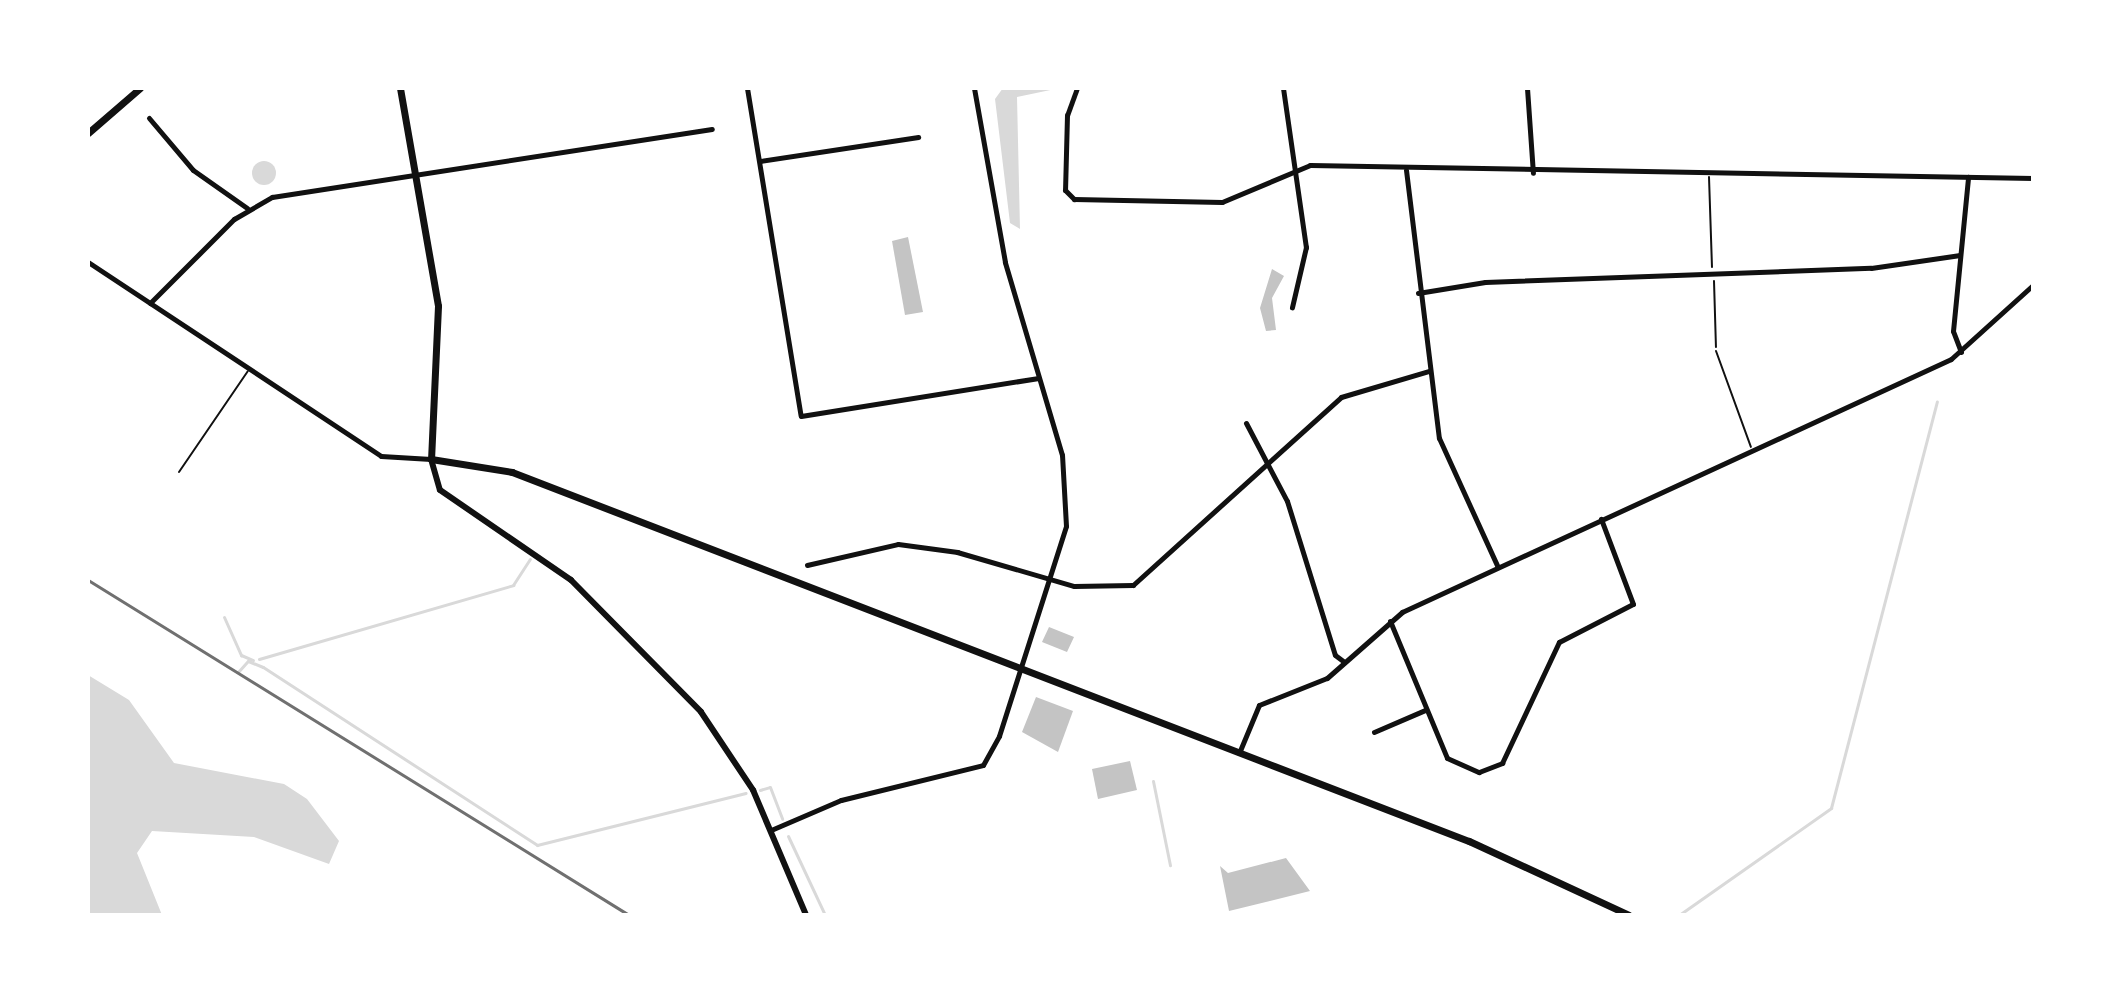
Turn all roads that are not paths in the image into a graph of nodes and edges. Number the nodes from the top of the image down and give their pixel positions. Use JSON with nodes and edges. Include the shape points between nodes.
{"nodes":[{"id":1,"x":140,"y":88,"type":"edge"},
{"id":2,"x":400,"y":88,"type":"edge"},
{"id":3,"x":747,"y":88,"type":"edge"},
{"id":4,"x":974,"y":88,"type":"edge"},
{"id":5,"x":1077,"y":88,"type":"edge"},
{"id":6,"x":1283,"y":88,"type":"edge"},
{"id":7,"x":1527,"y":88,"type":"edge"},
{"id":8,"x":149,"y":118,"type":"dead end"},
{"id":9,"x":712,"y":129,"type":"dead end"},
{"id":10,"x":88,"y":133,"type":"edge"},
{"id":11,"x":918,"y":137,"type":"dead end"},
{"id":12,"x":760,"y":161,"type":"junction"},
{"id":13,"x":1299,"y":167,"type":"junction"},
{"id":14,"x":1406,"y":170,"type":"junction"},
{"id":15,"x":417,"y":173,"type":"junction"},
{"id":16,"x":1533,"y":173,"type":"junction"},
{"id":17,"x":1968,"y":177,"type":"junction"},
{"id":18,"x":2033,"y":178,"type":"edge"},
{"id":19,"x":247,"y":208,"type":"junction"},
{"id":20,"x":1960,"y":255,"type":"junction"},
{"id":21,"x":88,"y":262,"type":"edge"},
{"id":22,"x":2033,"y":285,"type":"edge"},
{"id":23,"x":1418,"y":293,"type":"junction"},
{"id":24,"x":150,"y":303,"type":"junction"},
{"id":25,"x":1292,"y":307,"type":"dead end"},
{"id":26,"x":1716,"y":351,"type":"road end"},
{"id":27,"x":1961,"y":352,"type":"junction"},
{"id":28,"x":249,"y":369,"type":"junction"},
{"id":29,"x":1429,"y":371,"type":"junction"},
{"id":30,"x":1037,"y":378,"type":"junction"},
{"id":31,"x":1246,"y":423,"type":"dead end"},
{"id":32,"x":1752,"y":449,"type":"junction"},
{"id":33,"x":431,"y":459,"type":"junction"},
{"id":34,"x":1269,"y":466,"type":"junction"},
{"id":35,"x":179,"y":472,"type":"dead end"},
{"id":36,"x":1601,"y":519,"type":"junction"},
{"id":37,"x":807,"y":565,"type":"dead end"},
{"id":38,"x":1497,"y":565,"type":"junction"},
{"id":39,"x":1049,"y":580,"type":"junction"},
{"id":40,"x":1390,"y":621,"type":"junction"},
{"id":41,"x":1343,"y":661,"type":"junction"},
{"id":42,"x":1019,"y":672,"type":"junction"},
{"id":43,"x":1425,"y":710,"type":"junction"},
{"id":44,"x":1374,"y":732,"type":"dead end"},
{"id":45,"x":1239,"y":753,"type":"junction"},
{"id":46,"x":771,"y":830,"type":"junction"},
{"id":47,"x":806,"y":915,"type":"edge"},
{"id":48,"x":1629,"y":915,"type":"edge"}],
"edges":[{"from":1,"to":10,"type":"main road"},
{"from":2,"to":15,"type":"main road"},
{"from":3,"to":12,"type":"street"},
{"from":4,"to":30,"type":"street","via":[[993,208]]},
{"from":5,"to":13,"type":"street","via":[[1067,115],[1065,190],[1074,199],[1222,202]]},
{"from":6,"to":13,"type":"street"},
{"from":7,"to":16,"type":"street"},
{"from":8,"to":19,"type":"street","via":[[193,170]]},
{"from":9,"to":15,"type":"street"},
{"from":11,"to":12,"type":"street"},
{"from":12,"to":30,"type":"street","via":[[801,416]]},
{"from":13,"to":14,"type":"street"},
{"from":13,"to":25,"type":"street","via":[[1306,247]]},
{"from":14,"to":16,"type":"street"},
{"from":14,"to":23,"type":"street"},
{"from":15,"to":19,"type":"street","via":[[290,194]]},
{"from":15,"to":33,"type":"main road","via":[[438,306]]},
{"from":16,"to":17,"type":"street"},
{"from":17,"to":18,"type":"street"},
{"from":17,"to":20,"type":"street"},
{"from":19,"to":24,"type":"street"},
{"from":20,"to":23,"type":"street","via":[[1871,268],[1485,282]]},
{"from":20,"to":27,"type":"street","via":[[1953,331]]},
{"from":21,"to":24,"type":"street"},
{"from":22,"to":27,"type":"street"},
{"from":23,"to":29,"type":"street"},
{"from":24,"to":28,"type":"street"},
{"from":26,"to":32,"type":"lane"},
{"from":27,"to":32,"type":"street"},
{"from":28,"to":33,"type":"street","via":[[381,456]]},
{"from":28,"to":35,"type":"lane"},
{"from":29,"to":34,"type":"street","via":[[1355,389],[1321,413]]},
{"from":29,"to":38,"type":"street","via":[[1439,438]]},
{"from":30,"to":39,"type":"street","via":[[1066,485],[1066,526]]},
{"from":31,"to":34,"type":"street"},
{"from":32,"to":36,"type":"street"},
{"from":33,"to":42,"type":"main road","via":[[512,472]]},
{"from":33,"to":46,"type":"street","via":[[440,490],[571,580],[683,692],[753,790]]},
{"from":34,"to":39,"type":"street","via":[[1133,585],[1103,589]]},
{"from":34,"to":41,"type":"street"},
{"from":36,"to":38,"type":"street"},
{"from":36,"to":43,"type":"street","via":[[1633,604],[1559,642],[1502,763],[1479,772],[1457,766]]},
{"from":37,"to":39,"type":"street","via":[[898,544],[957,552]]},
{"from":38,"to":40,"type":"street"},
{"from":39,"to":42,"type":"street"},
{"from":40,"to":41,"type":"street"},
{"from":40,"to":43,"type":"street"},
{"from":41,"to":45,"type":"street","via":[[1327,678],[1259,705]]},
{"from":42,"to":45,"type":"main road"},
{"from":42,"to":46,"type":"street","via":[[983,765],[841,800]]},
{"from":43,"to":44,"type":"street"},
{"from":45,"to":48,"type":"main road","via":[[1469,841]]},
{"from":46,"to":47,"type":"street"}]}
